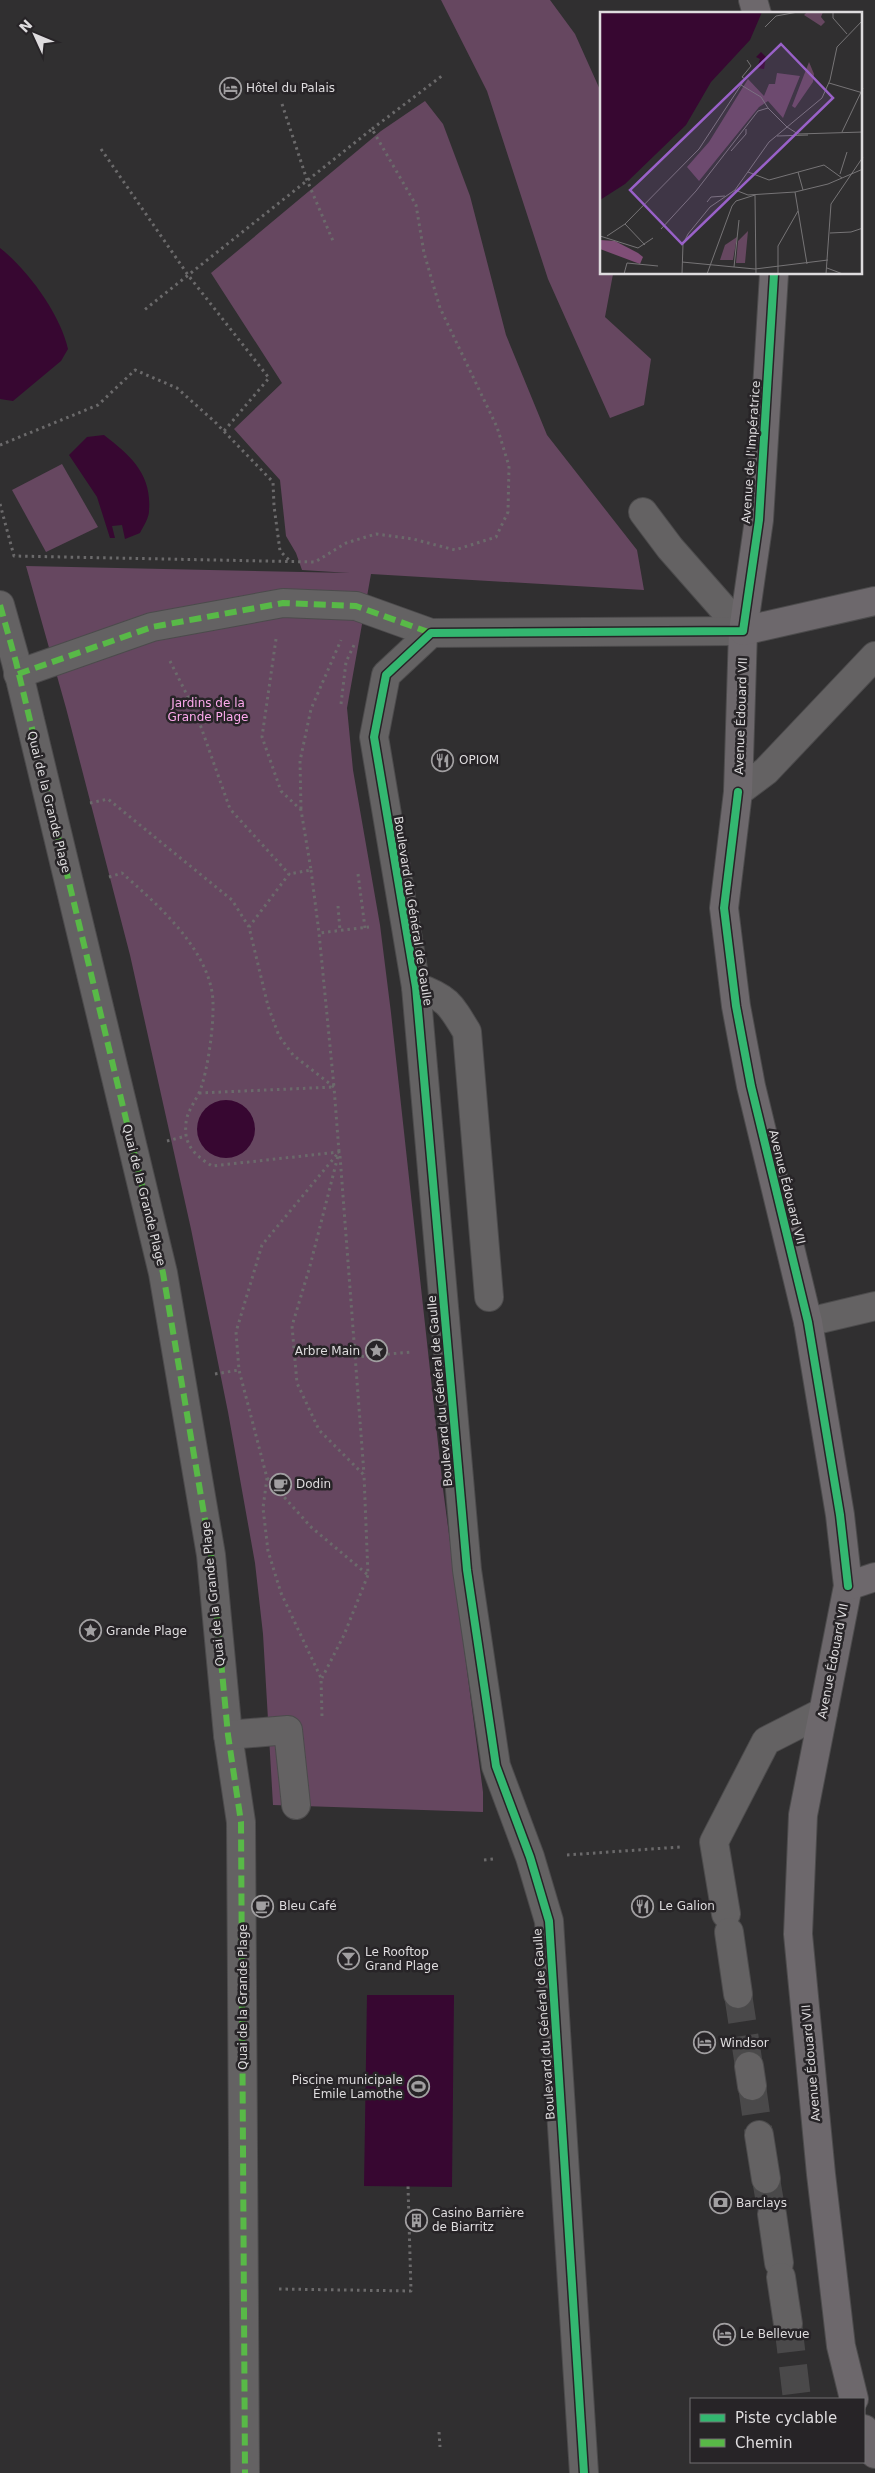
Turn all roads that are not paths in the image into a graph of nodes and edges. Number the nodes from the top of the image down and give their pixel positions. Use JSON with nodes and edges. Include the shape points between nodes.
{"nodes":[{"id":1,"x":774,"y":275,"type":"edge"},
{"id":2,"x":643,"y":512,"type":"dead end"},
{"id":3,"x":875,"y":601,"type":"edge"},
{"id":4,"x":0,"y":606,"type":"edge"},
{"id":5,"x":743,"y":631,"type":"junction"},
{"id":6,"x":431,"y":633,"type":"junction"},
{"id":7,"x":875,"y":656,"type":"edge"},
{"id":8,"x":18,"y":674,"type":"junction"},
{"id":9,"x":738,"y":792,"type":"junction"},
{"id":10,"x":416,"y":987,"type":"junction"},
{"id":11,"x":489,"y":1297,"type":"dead end"},
{"id":12,"x":875,"y":1306,"type":"edge"},
{"id":13,"x":808,"y":1322,"type":"junction"},
{"id":14,"x":875,"y":1577,"type":"edge"},
{"id":15,"x":848,"y":1586,"type":"junction"},
{"id":16,"x":823,"y":1712,"type":"junction"},
{"id":17,"x":228,"y":1735,"type":"junction"},
{"id":18,"x":296,"y":1805,"type":"dead end"},
{"id":19,"x":738,"y":1994,"type":"tunnel mouth"},
{"id":20,"x":759,"y":2135,"type":"tunnel mouth"},
{"id":21,"x":766,"y":2179,"type":"tunnel mouth"},
{"id":22,"x":772,"y":2214,"type":"tunnel mouth"},
{"id":23,"x":788,"y":2324,"type":"tunnel mouth"},
{"id":24,"x":854,"y":2398,"type":"edge"},
{"id":25,"x":865,"y":2431,"type":"edge"},
{"id":26,"x":875,"y":2454,"type":"edge"},
{"id":27,"x":245,"y":2473,"type":"edge"},
{"id":28,"x":584,"y":2473,"type":"edge"}],
"edges":[{"from":1,"to":5,"type":"main road","name":"Avenue de l'Impératrice","via":[[759,520]]},
{"from":2,"to":5,"type":"street"},
{"from":3,"to":5,"type":"main road"},
{"from":4,"to":8,"type":"street","name":"Quai de la Grande Plage"},
{"from":5,"to":6,"type":"street"},
{"from":5,"to":9,"type":"main road","name":"Avenue Édouard VII"},
{"from":6,"to":8,"type":"street","via":[[356,606],[283,603],[152,627]]},
{"from":6,"to":10,"type":"street","name":"Boulevard du Général de Gaulle","via":[[386,675],[374,737]]},
{"from":7,"to":9,"type":"street","via":[[766,771]]},
{"from":8,"to":17,"type":"street","name":"Quai de la Grande Plage","via":[[163,1273],[211,1555]]},
{"from":9,"to":13,"type":"main road","name":"Avenue Édouard VII","via":[[724,908],[736,1006],[751,1086]]},
{"from":10,"to":11,"type":"street","via":[[438,994],[454,1009],[466,1032]]},
{"from":10,"to":28,"type":"street","name":"Boulevard du Général de Gaulle","via":[[468,1570],[496,1766],[530,1857],[549,1921]]},
{"from":12,"to":13,"type":"street"},
{"from":13,"to":15,"type":"main road","name":"Avenue Édouard VII","via":[[840,1515]]},
{"from":14,"to":15,"type":"main road"},
{"from":15,"to":16,"type":"main road","name":"Avenue Édouard VII"},
{"from":16,"to":19,"type":"street","via":[[766,1741],[714,1842]]},
{"from":16,"to":24,"type":"main road","name":"Avenue Édouard VII","via":[[804,1815],[798,1934],[841,2346]]},
{"from":17,"to":18,"type":"street","via":[[288,1730]]},
{"from":17,"to":27,"type":"street","name":"Quai de la Grande Plage","via":[[241,1822],[243,1860]]},
{"from":20,"to":21,"type":"street"},
{"from":22,"to":23,"type":"street"},
{"from":25,"to":26,"type":"main road"}]}
